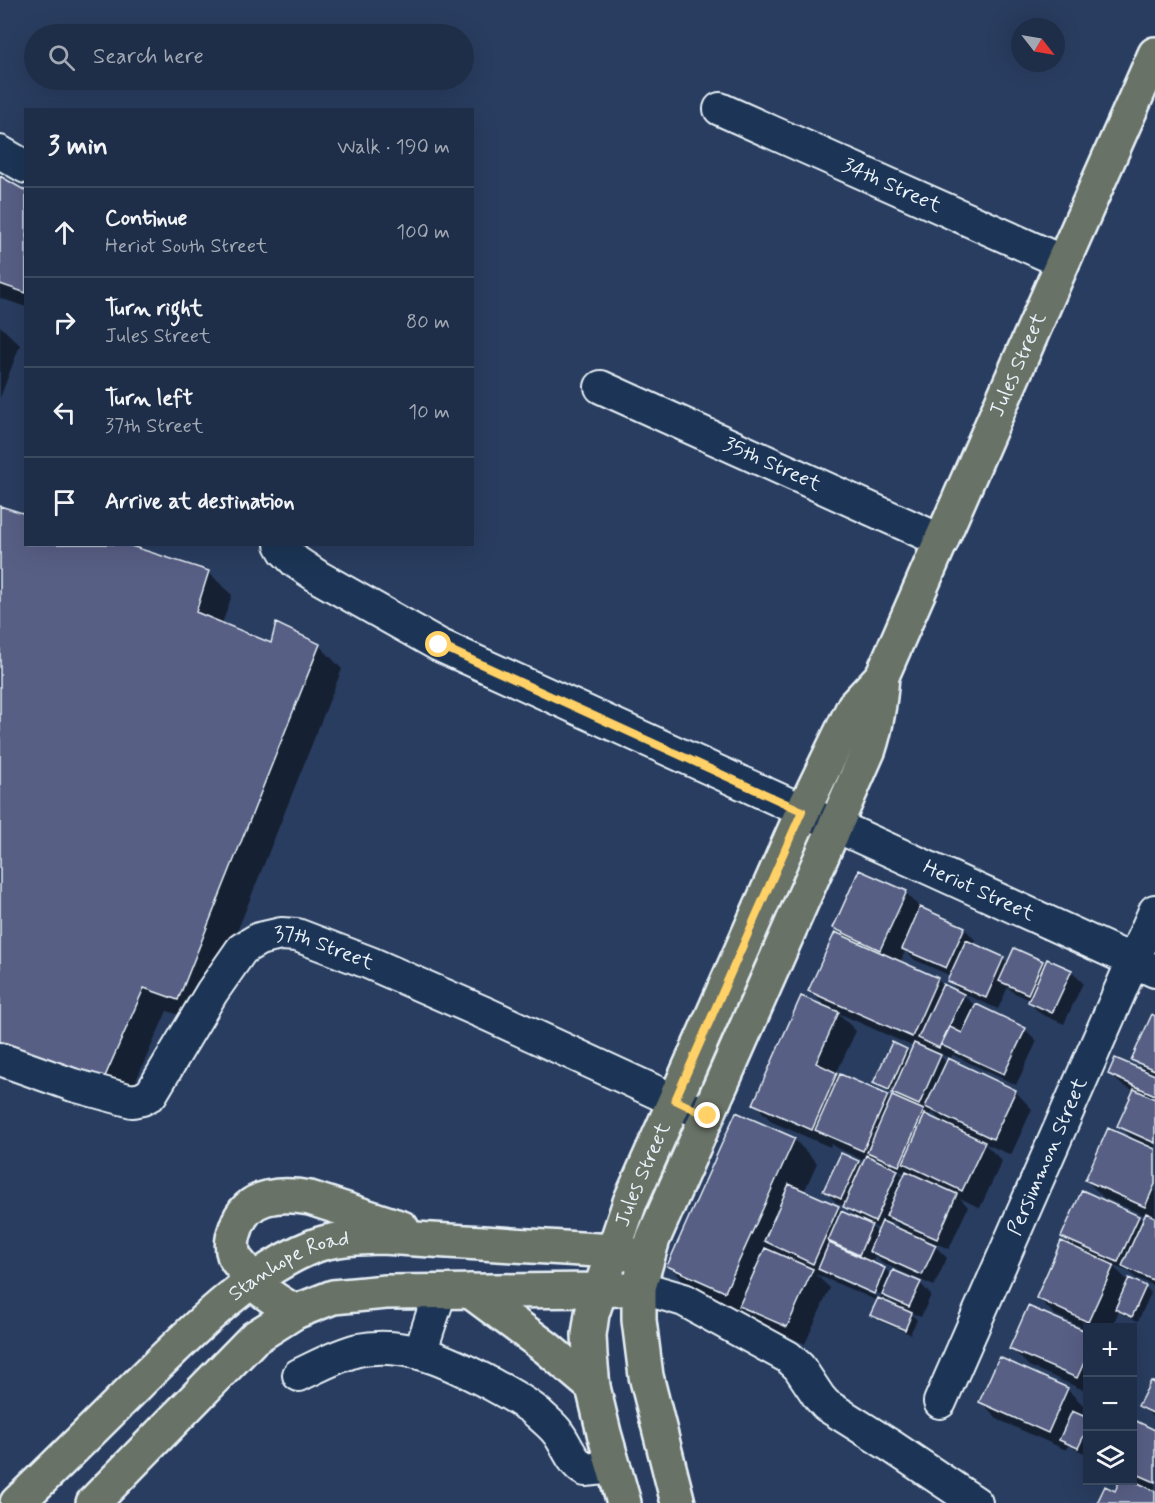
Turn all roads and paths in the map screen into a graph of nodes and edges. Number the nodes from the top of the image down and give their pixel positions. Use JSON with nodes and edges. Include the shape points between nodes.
{"nodes":[{"id":1,"x":1152,"y":67,"type":"edge"},
{"id":2,"x":720,"y":109,"type":"dead end"},
{"id":3,"x":0,"y":152,"type":"edge"},
{"id":4,"x":24,"y":166,"type":"edge"},
{"id":5,"x":1063,"y":262,"type":"junction"},
{"id":6,"x":601,"y":387,"type":"dead end"},
{"id":7,"x":942,"y":541,"type":"junction"},
{"id":8,"x":282,"y":546,"type":"edge"},
{"id":9,"x":882,"y":676,"type":"junction"},
{"id":10,"x":802,"y":811,"type":"junction"},
{"id":11,"x":836,"y":826,"type":"junction"},
{"id":12,"x":1155,"y":911,"type":"edge"},
{"id":13,"x":1144,"y":966,"type":"edge"},
{"id":14,"x":0,"y":1059,"type":"edge"},
{"id":15,"x":675,"y":1100,"type":"junction"},
{"id":16,"x":708,"y":1116,"type":"junction"},
{"id":17,"x":438,"y":1240,"type":"junction"},
{"id":18,"x":614,"y":1251,"type":"junction"},
{"id":19,"x":643,"y":1273,"type":"junction"},
{"id":20,"x":253,"y":1282,"type":"junction"},
{"id":21,"x":600,"y":1290,"type":"junction"},
{"id":22,"x":455,"y":1291,"type":"junction"},
{"id":23,"x":295,"y":1312,"type":"junction"},
{"id":24,"x":420,"y":1353,"type":"junction"},
{"id":25,"x":299,"y":1375,"type":"dead end"},
{"id":26,"x":593,"y":1388,"type":"junction"},
{"id":27,"x":940,"y":1402,"type":"dead end"},
{"id":28,"x":614,"y":1467,"type":"junction"},
{"id":29,"x":17,"y":1503,"type":"edge"},
{"id":30,"x":93,"y":1503,"type":"edge"},
{"id":31,"x":624,"y":1503,"type":"edge"},
{"id":32,"x":678,"y":1503,"type":"edge"},
{"id":33,"x":976,"y":1503,"type":"edge"}],
"edges":[{"from":1,"to":5,"type":"main road","name":"Jules Street"},
{"from":2,"to":5,"type":"street","name":"34th Street"},
{"from":3,"to":4,"type":"street"},
{"from":5,"to":7,"type":"main road","name":"Jules Street"},
{"from":6,"to":7,"type":"street","name":"35th Street"},
{"from":7,"to":9,"type":"main road","name":"Jules Street"},
{"from":8,"to":10,"type":"street","name":"Heriot Street","via":[[296,562],[439,645]]},
{"from":9,"to":10,"type":"main road","name":"Jules Street","via":[[854,706]]},
{"from":9,"to":11,"type":"main road","name":"Jules Street","via":[[878,716],[869,749]]},
{"from":10,"to":11,"type":"street","name":"Heriot Street"},
{"from":10,"to":15,"type":"main road","name":"Jules Street"},
{"from":11,"to":13,"type":"street","name":"Heriot Street"},
{"from":11,"to":16,"type":"main road","name":"Jules Street"},
{"from":12,"to":13,"type":"street","name":"Persimmon Street"},
{"from":13,"to":27,"type":"street","name":"Persimmon Street"},
{"from":14,"to":15,"type":"street","name":"37th Street","via":[[132,1101],[147,1097],[242,949],[259,939],[281,934],[297,935],[392,972]]},
{"from":15,"to":16,"type":"street","name":"37th Street"},
{"from":15,"to":18,"type":"main road","name":"Jules Street","via":[[630,1202]]},
{"from":16,"to":19,"type":"main road","name":"Jules Street","via":[[653,1239]]},
{"from":17,"to":18,"type":"main road","name":"Stanhope Road"},
{"from":17,"to":20,"type":"main road","name":"Stanhope Road","via":[[382,1237],[315,1246]]},
{"from":17,"to":20,"type":"main road","via":[[310,1198],[268,1197],[249,1207],[234,1235],[234,1256]]},
{"from":18,"to":19,"type":"main road","name":"Stanhope Road"},
{"from":18,"to":21,"type":"main road","name":"Jules Street"},
{"from":19,"to":21,"type":"main road","name":"Stanhope Road"},
{"from":19,"to":32,"type":"main road","name":"Jules Street","via":[[639,1320],[646,1376]]},
{"from":19,"to":33,"type":"street","via":[[788,1357],[800,1367],[826,1405]]},
{"from":20,"to":23,"type":"main road"},
{"from":20,"to":29,"type":"main road","name":"Stanhope Road","via":[[180,1342]]},
{"from":21,"to":22,"type":"main road","name":"Stanhope Road"},
{"from":21,"to":26,"type":"main road","name":"Jules Street","via":[[589,1335]]},
{"from":22,"to":23,"type":"main road","name":"Stanhope Road","via":[[333,1297]]},
{"from":22,"to":24,"type":"street"},
{"from":22,"to":26,"type":"main road","via":[[547,1348]]},
{"from":23,"to":30,"type":"main road","name":"Stanhope Road","via":[[254,1338]]},
{"from":24,"to":25,"type":"street","via":[[391,1348],[358,1350]]},
{"from":24,"to":28,"type":"street","via":[[475,1375],[525,1403],[556,1431],[585,1470]]},
{"from":26,"to":28,"type":"main road","name":"Jules Street"},
{"from":28,"to":31,"type":"main road","name":"Jules Street"}]}
